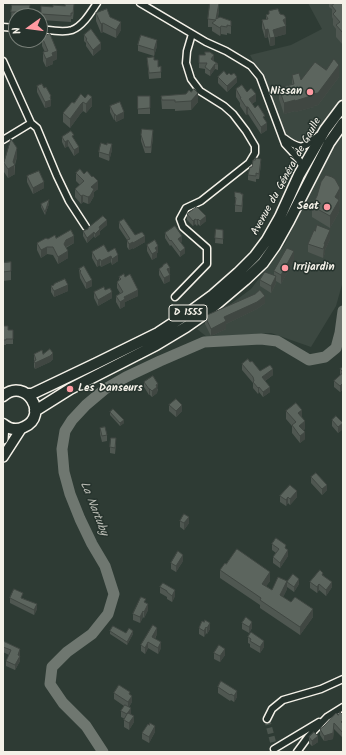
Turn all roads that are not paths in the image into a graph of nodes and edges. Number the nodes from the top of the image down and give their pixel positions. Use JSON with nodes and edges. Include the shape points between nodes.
{"nodes":[{"id":1,"x":98,"y":3,"type":"edge"},
{"id":2,"x":140,"y":3,"type":"edge"},
{"id":3,"x":48,"y":30,"type":"edge"},
{"id":4,"x":192,"y":34,"type":"junction"},
{"id":5,"x":3,"y":61,"type":"edge"},
{"id":6,"x":343,"y":106,"type":"edge"},
{"id":7,"x":31,"y":123,"type":"junction"},
{"id":8,"x":343,"y":123,"type":"edge"},
{"id":9,"x":325,"y":130,"type":"junction"},
{"id":10,"x":282,"y":137,"type":"junction"},
{"id":11,"x":3,"y":140,"type":"edge"},
{"id":12,"x":303,"y":168,"type":"junction"},
{"id":13,"x":86,"y":227,"type":"dead end"},
{"id":14,"x":175,"y":297,"type":"dead end"},
{"id":15,"x":27,"y":394,"type":"junction"},
{"id":16,"x":3,"y":396,"type":"edge"},
{"id":17,"x":35,"y":411,"type":"junction"},
{"id":18,"x":3,"y":425,"type":"edge"},
{"id":19,"x":21,"y":429,"type":"junction"},
{"id":20,"x":3,"y":439,"type":"edge"},
{"id":21,"x":3,"y":458,"type":"edge"},
{"id":22,"x":343,"y":679,"type":"edge"},
{"id":23,"x":343,"y":707,"type":"edge"},
{"id":24,"x":327,"y":717,"type":"junction"},
{"id":25,"x":267,"y":719,"type":"dead end"},
{"id":26,"x":273,"y":742,"type":"tunnel mouth"},
{"id":27,"x":274,"y":751,"type":"edge"},
{"id":28,"x":297,"y":752,"type":"edge"}],
"edges":[{"from":1,"to":3,"type":"street","via":[[78,27],[65,31]]},
{"from":2,"to":4,"type":"street"},
{"from":4,"to":10,"type":"street","via":[[251,66],[260,77]]},
{"from":4,"to":14,"type":"street","via":[[186,63],[191,79],[200,91],[233,114],[255,146],[255,153],[243,168],[201,201],[186,208],[180,218],[183,227],[207,248],[207,264]]},
{"from":5,"to":7,"type":"street"},
{"from":6,"to":9,"type":"main road","name":"Avenue du Général de Gaulle","number":"D 1555"},
{"from":7,"to":11,"type":"street"},
{"from":7,"to":13,"type":"street","via":[[37,128],[69,201]]},
{"from":8,"to":17,"type":"main road","name":"Avenue du Général de Gaulle","number":"D 1555","via":[[329,143],[275,246],[263,263],[245,280],[206,312],[156,345],[70,388]]},
{"from":9,"to":10,"type":"street","via":[[310,144],[301,147]]},
{"from":9,"to":12,"type":"main road","name":"Avenue du Général de Gaulle","number":"D 1555"},
{"from":10,"to":12,"type":"street"},
{"from":12,"to":15,"type":"main road","name":"Avenue du Général de Gaulle","number":"D 1555","via":[[267,240],[255,256],[213,295],[158,333],[64,380]]},
{"from":15,"to":16,"type":"main road","via":[[16,391]]},
{"from":15,"to":17,"type":"main road","via":[[34,404]]},
{"from":17,"to":19,"type":"main road","via":[[31,422]]},
{"from":18,"to":19,"type":"main road"},
{"from":18,"to":20,"type":"main road"},
{"from":19,"to":21,"type":"main road"},
{"from":22,"to":25,"type":"street","via":[[321,689],[282,700],[272,709]]},
{"from":23,"to":24,"type":"street"},
{"from":24,"to":27,"type":"street"},
{"from":24,"to":28,"type":"street"},
{"from":26,"to":27,"type":"street"}]}
